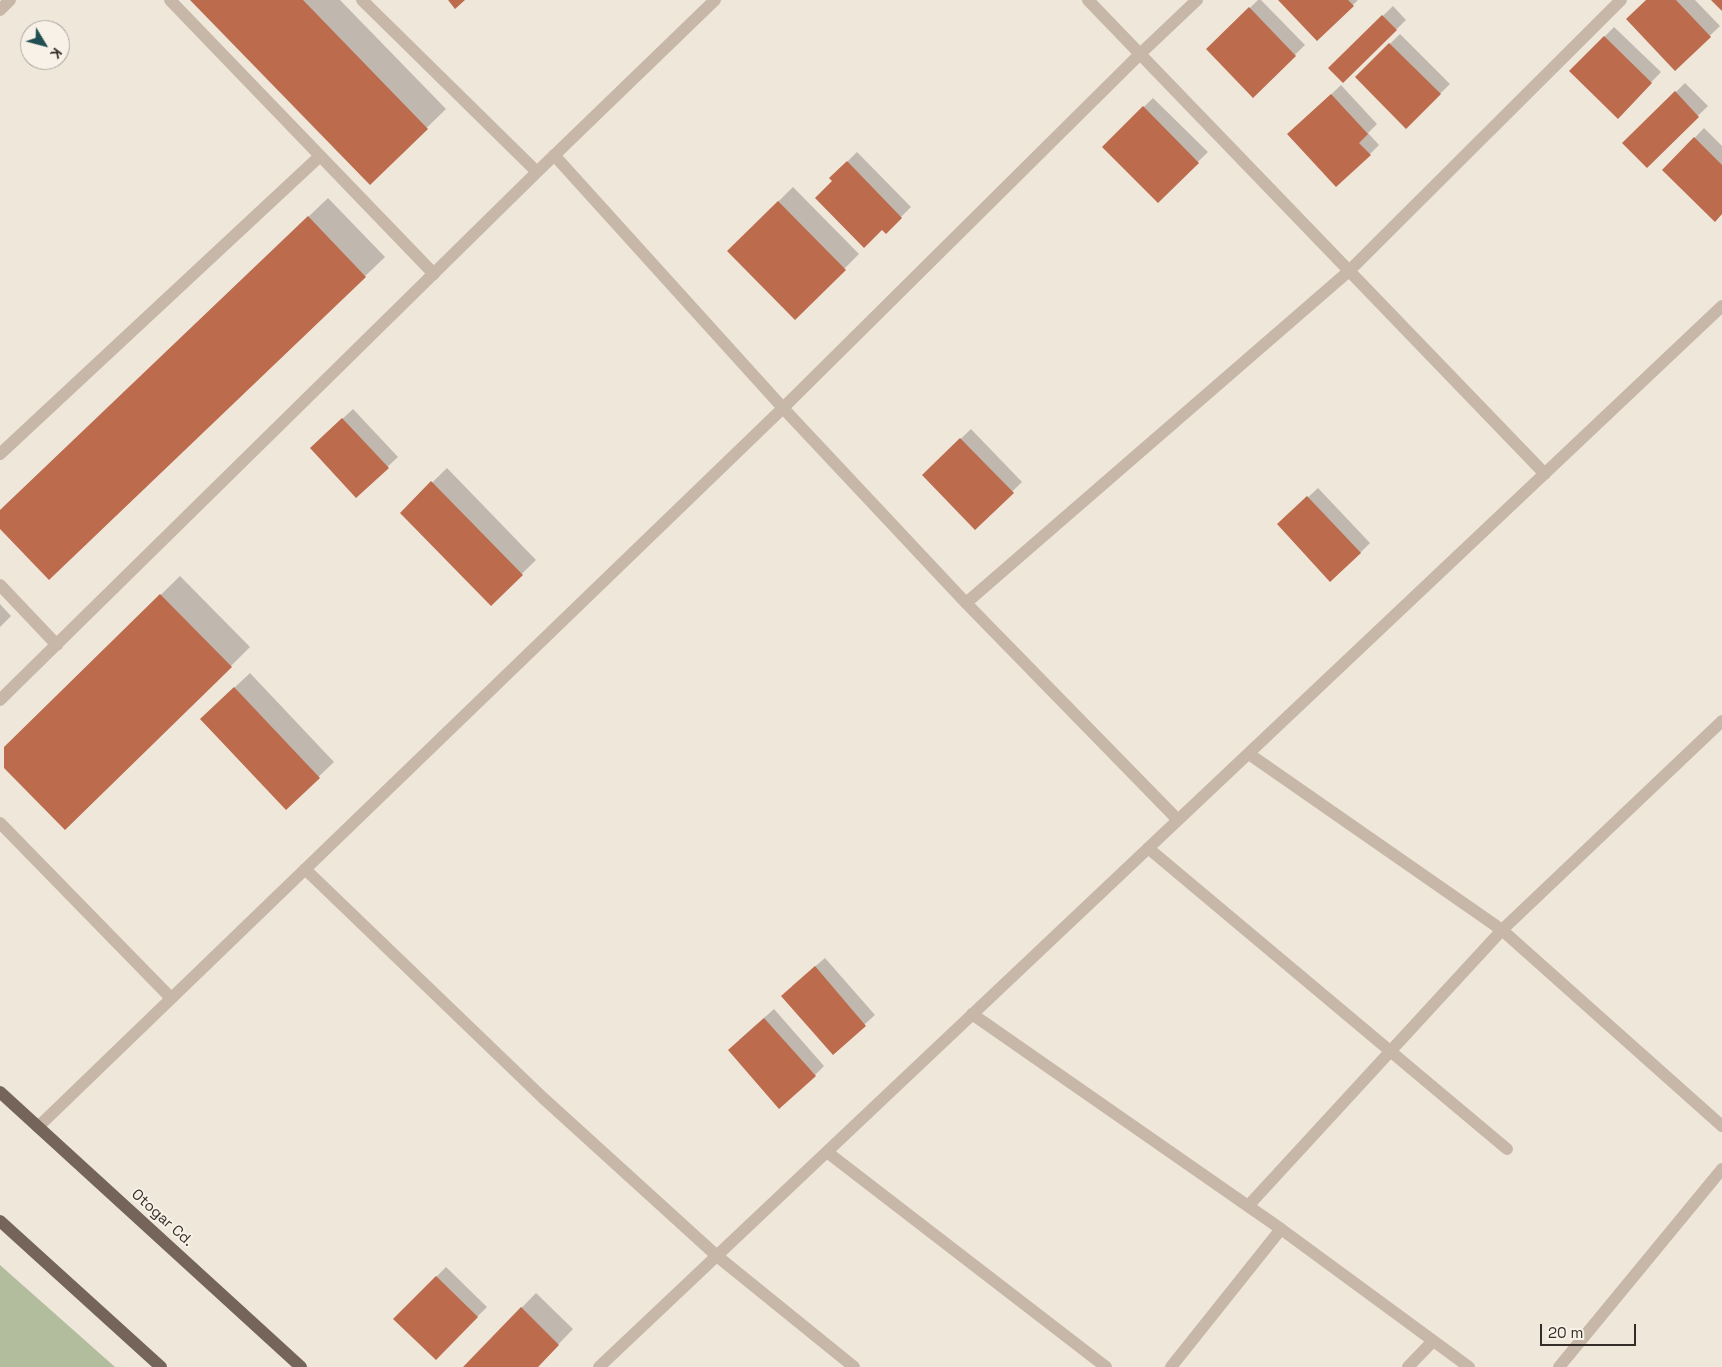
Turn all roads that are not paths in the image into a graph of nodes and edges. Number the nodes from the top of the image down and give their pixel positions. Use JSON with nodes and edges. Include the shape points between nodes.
{"nodes":[{"id":1,"x":10,"y":0,"type":"edge"},
{"id":2,"x":170,"y":0,"type":"edge"},
{"id":3,"x":362,"y":0,"type":"edge"},
{"id":4,"x":715,"y":0,"type":"edge"},
{"id":5,"x":1088,"y":0,"type":"edge"},
{"id":6,"x":1197,"y":0,"type":"edge"},
{"id":7,"x":1621,"y":0,"type":"edge"},
{"id":8,"x":0,"y":10,"type":"edge"},
{"id":9,"x":1140,"y":54,"type":"junction"},
{"id":10,"x":554,"y":155,"type":"junction"},
{"id":11,"x":320,"y":156,"type":"junction"},
{"id":12,"x":537,"y":172,"type":"junction"},
{"id":13,"x":1349,"y":271,"type":"junction"},
{"id":14,"x":434,"y":274,"type":"junction"},
{"id":15,"x":1722,"y":306,"type":"edge"},
{"id":16,"x":783,"y":408,"type":"junction"},
{"id":17,"x":0,"y":454,"type":"edge"},
{"id":18,"x":1545,"y":474,"type":"junction"},
{"id":19,"x":0,"y":585,"type":"edge"},
{"id":20,"x":966,"y":603,"type":"junction"},
{"id":21,"x":57,"y":645,"type":"junction"},
{"id":22,"x":0,"y":700,"type":"edge"},
{"id":23,"x":1722,"y":721,"type":"edge"},
{"id":24,"x":1249,"y":754,"type":"junction"},
{"id":25,"x":1178,"y":820,"type":"junction"},
{"id":26,"x":0,"y":822,"type":"edge"},
{"id":27,"x":1148,"y":848,"type":"junction"},
{"id":28,"x":305,"y":869,"type":"junction"},
{"id":29,"x":1502,"y":930,"type":"junction"},
{"id":30,"x":171,"y":998,"type":"junction"},
{"id":31,"x":972,"y":1014,"type":"junction"},
{"id":32,"x":1390,"y":1052,"type":"junction"},
{"id":33,"x":0,"y":1092,"type":"edge"},
{"id":34,"x":1722,"y":1126,"type":"edge"},
{"id":35,"x":38,"y":1127,"type":"junction"},
{"id":36,"x":1507,"y":1149,"type":"dead end"},
{"id":37,"x":827,"y":1152,"type":"junction"},
{"id":38,"x":1722,"y":1169,"type":"edge"},
{"id":39,"x":1248,"y":1206,"type":"junction"},
{"id":40,"x":0,"y":1221,"type":"edge"},
{"id":41,"x":1281,"y":1230,"type":"junction"},
{"id":42,"x":717,"y":1256,"type":"junction"},
{"id":43,"x":1433,"y":1341,"type":"junction"},
{"id":44,"x":161,"y":1367,"type":"edge"},
{"id":45,"x":301,"y":1367,"type":"edge"},
{"id":46,"x":599,"y":1367,"type":"edge"},
{"id":47,"x":854,"y":1367,"type":"edge"},
{"id":48,"x":1106,"y":1367,"type":"edge"},
{"id":49,"x":1170,"y":1367,"type":"edge"},
{"id":50,"x":1408,"y":1367,"type":"edge"},
{"id":51,"x":1468,"y":1367,"type":"edge"},
{"id":52,"x":1559,"y":1367,"type":"edge"}],
"edges":[{"from":1,"to":8,"type":"street"},
{"from":2,"to":11,"type":"street"},
{"from":3,"to":12,"type":"street"},
{"from":4,"to":10,"type":"street"},
{"from":5,"to":9,"type":"street"},
{"from":6,"to":9,"type":"street"},
{"from":7,"to":13,"type":"street"},
{"from":9,"to":13,"type":"street"},
{"from":9,"to":16,"type":"street"},
{"from":10,"to":12,"type":"street"},
{"from":10,"to":16,"type":"street"},
{"from":11,"to":14,"type":"street"},
{"from":11,"to":17,"type":"street"},
{"from":12,"to":14,"type":"street"},
{"from":13,"to":18,"type":"street"},
{"from":13,"to":20,"type":"street"},
{"from":14,"to":21,"type":"street"},
{"from":15,"to":18,"type":"street"},
{"from":16,"to":20,"type":"street"},
{"from":16,"to":28,"type":"street"},
{"from":18,"to":24,"type":"street"},
{"from":19,"to":21,"type":"street"},
{"from":20,"to":25,"type":"street"},
{"from":21,"to":22,"type":"street"},
{"from":23,"to":29,"type":"street"},
{"from":24,"to":25,"type":"street"},
{"from":24,"to":29,"type":"street"},
{"from":25,"to":27,"type":"street"},
{"from":26,"to":30,"type":"street"},
{"from":27,"to":31,"type":"street"},
{"from":27,"to":32,"type":"street"},
{"from":28,"to":30,"type":"street"},
{"from":28,"to":42,"type":"street","via":[[542,1097]]},
{"from":29,"to":32,"type":"street"},
{"from":29,"to":34,"type":"street"},
{"from":30,"to":35,"type":"street"},
{"from":31,"to":37,"type":"street"},
{"from":31,"to":39,"type":"street"},
{"from":32,"to":36,"type":"street"},
{"from":32,"to":39,"type":"street"},
{"from":33,"to":35,"type":"main road","name":"Otogar Cd."},
{"from":35,"to":45,"type":"main road","name":"Otogar Cd."},
{"from":37,"to":42,"type":"street"},
{"from":37,"to":48,"type":"street"},
{"from":38,"to":52,"type":"street"},
{"from":39,"to":41,"type":"street"},
{"from":40,"to":44,"type":"main road"},
{"from":41,"to":43,"type":"street"},
{"from":41,"to":49,"type":"street"},
{"from":42,"to":46,"type":"street"},
{"from":42,"to":47,"type":"street"},
{"from":43,"to":50,"type":"street"},
{"from":43,"to":51,"type":"street"}]}
